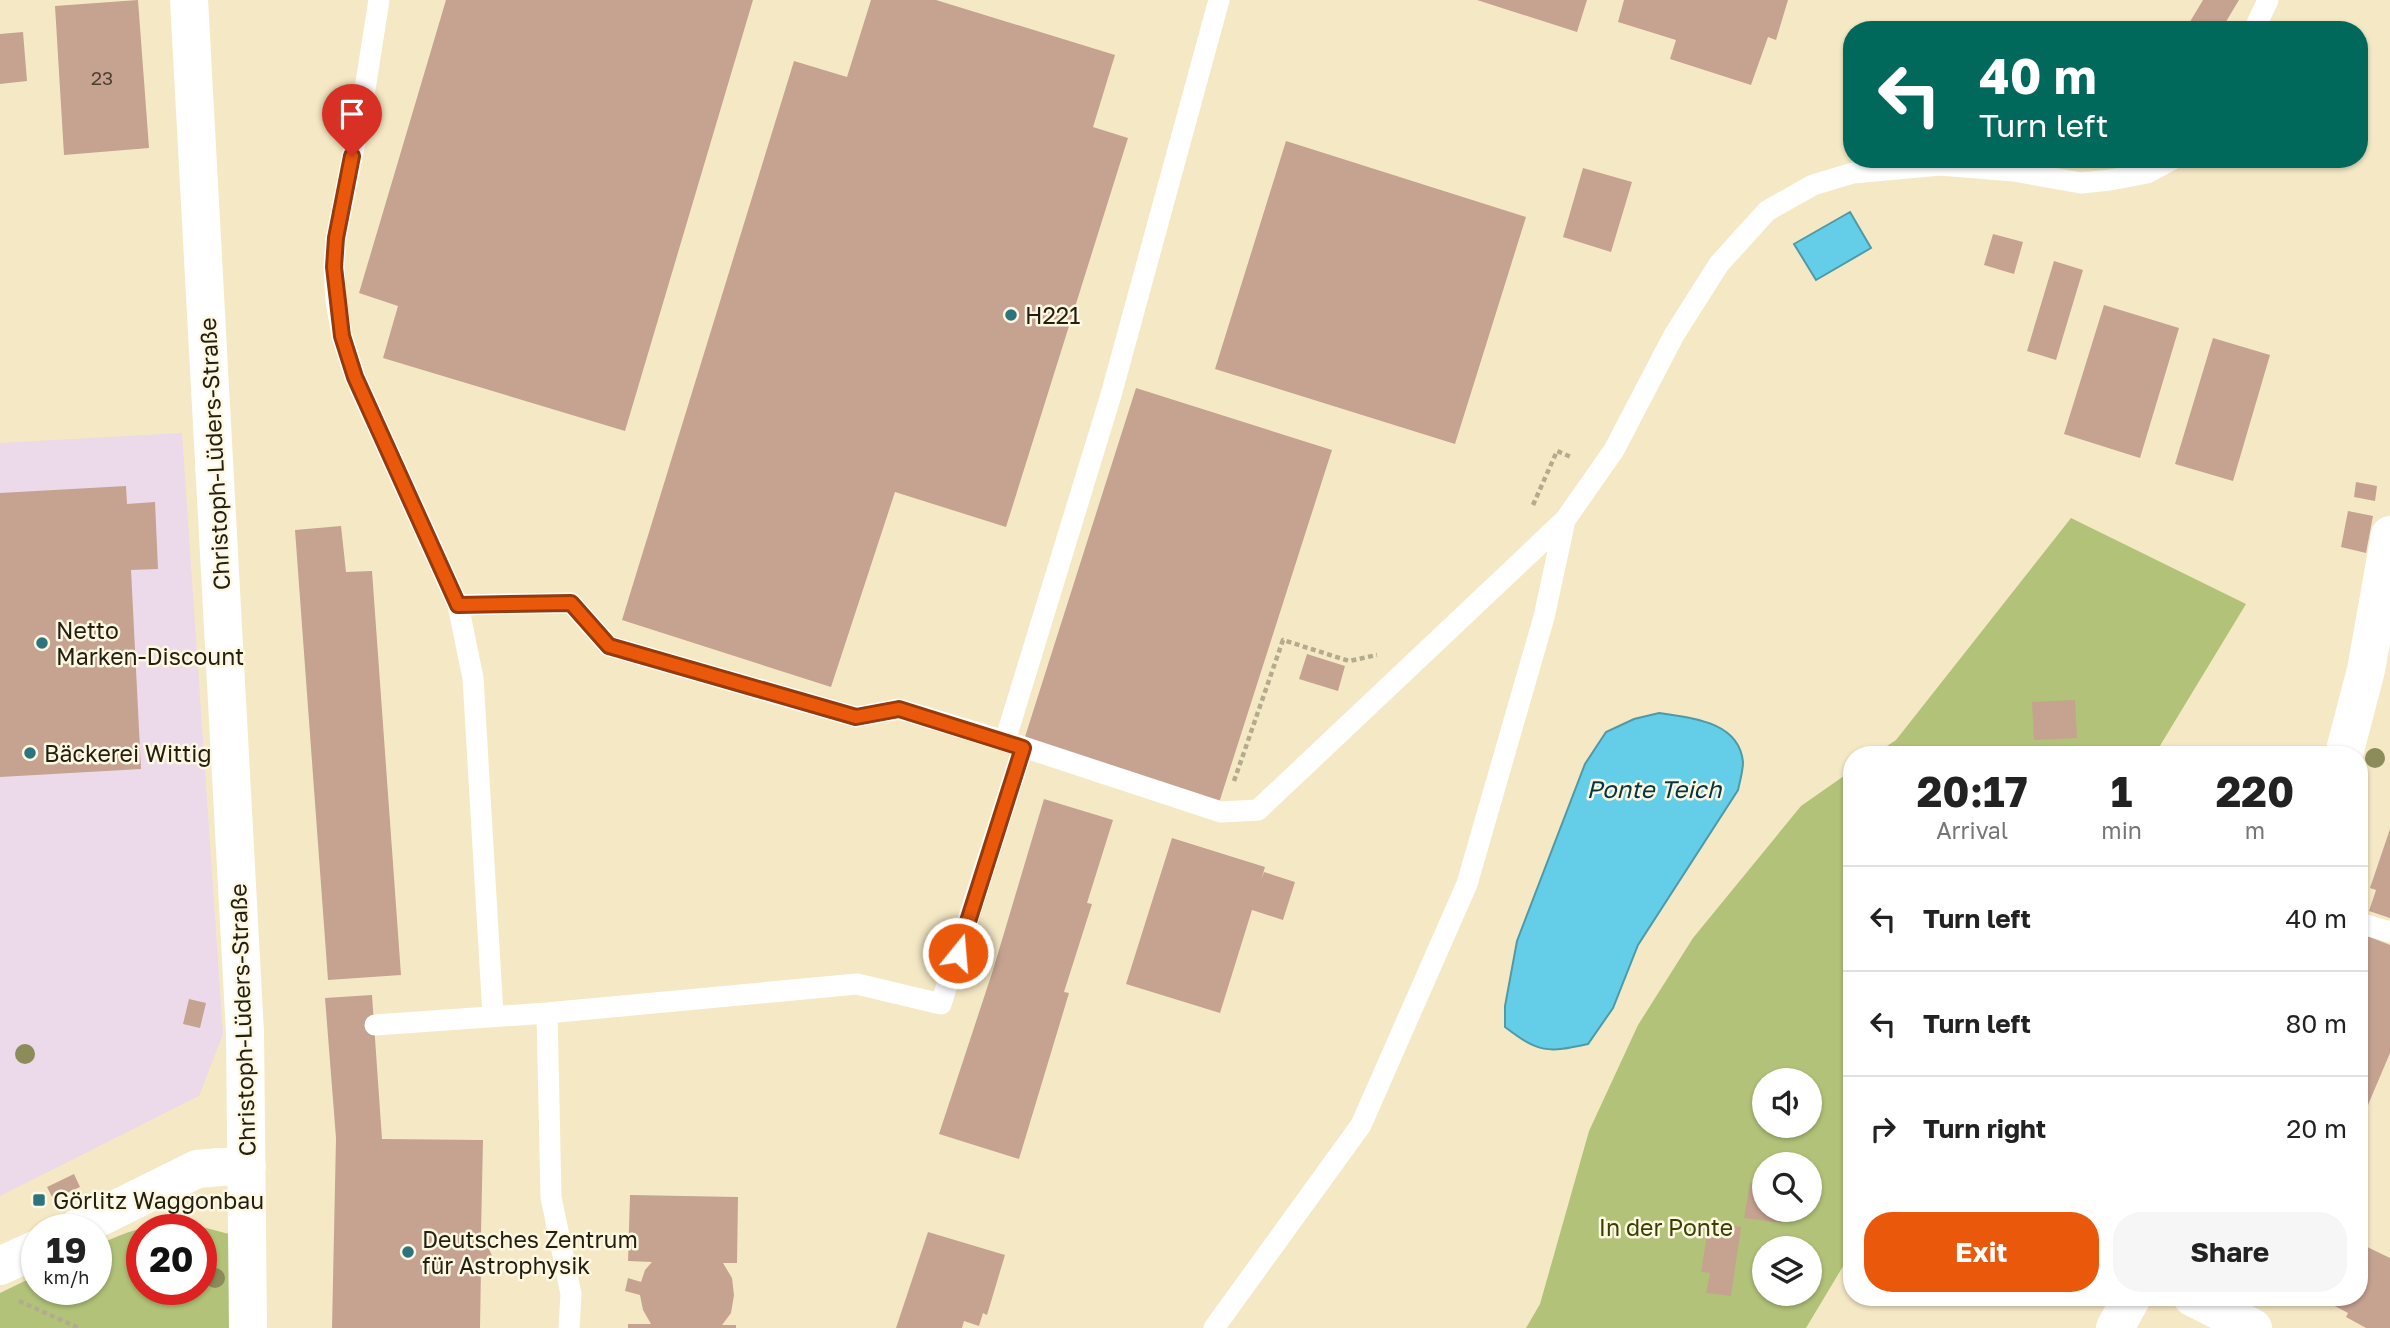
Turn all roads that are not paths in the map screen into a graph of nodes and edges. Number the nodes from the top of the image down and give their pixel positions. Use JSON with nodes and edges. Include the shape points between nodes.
{"nodes":[{"id":1,"x":190,"y":0,"type":"edge"},
{"id":2,"x":379,"y":0,"type":"edge"},
{"id":3,"x":1219,"y":0,"type":"edge"},
{"id":4,"x":2268,"y":0,"type":"edge"},
{"id":5,"x":2258,"y":21,"type":"edge"},
{"id":6,"x":1907,"y":168,"type":"edge"},
{"id":7,"x":1977,"y":168,"type":"edge"},
{"id":8,"x":2157,"y":168,"type":"edge"},
{"id":9,"x":1565,"y":520,"type":"junction"},
{"id":10,"x":2390,"y":535,"type":"edge"},
{"id":11,"x":458,"y":605,"type":"junction"},
{"id":12,"x":2378,"y":671,"type":"edge"},
{"id":13,"x":1014,"y":744,"type":"junction"},
{"id":14,"x":2347,"y":746,"type":"edge"},
{"id":15,"x":2368,"y":926,"type":"edge"},
{"id":16,"x":2390,"y":932,"type":"edge"},
{"id":17,"x":547,"y":1013,"type":"junction"},
{"id":18,"x":494,"y":1015,"type":"junction"},
{"id":19,"x":375,"y":1025,"type":"dead end"},
{"id":20,"x":247,"y":1167,"type":"junction"},
{"id":21,"x":106,"y":1214,"type":"edge"},
{"id":22,"x":21,"y":1265,"type":"edge"},
{"id":23,"x":5,"y":1281,"type":"edge"},
{"id":24,"x":2127,"y":1306,"type":"edge"},
{"id":25,"x":2210,"y":1306,"type":"edge"},
{"id":26,"x":248,"y":1328,"type":"edge"},
{"id":27,"x":569,"y":1328,"type":"edge"},
{"id":28,"x":1214,"y":1328,"type":"edge"},
{"id":29,"x":2115,"y":1328,"type":"edge"},
{"id":30,"x":2253,"y":1328,"type":"edge"}],
"edges":[{"from":1,"to":20,"type":"street","name":"Christoph-Lüders-Straße","via":[[245,1033]]},
{"from":2,"to":11,"type":"lane","via":[[336,238],[337,301],[355,377]]},
{"from":3,"to":13,"type":"lane"},
{"from":4,"to":5,"type":"lane"},
{"from":6,"to":9,"type":"lane","via":[[1853,173],[1813,185],[1767,211],[1719,264],[1674,335],[1614,450]]},
{"from":7,"to":8,"type":"lane","via":[[2081,183]]},
{"from":9,"to":13,"type":"lane","via":[[1258,810],[1221,811]]},
{"from":9,"to":28,"type":"lane","via":[[1544,617],[1467,884],[1361,1125]]},
{"from":10,"to":12,"type":"street"},
{"from":11,"to":13,"type":"lane","via":[[571,603],[609,646],[856,717],[899,709]]},
{"from":11,"to":18,"type":"lane","via":[[473,678]]},
{"from":12,"to":14,"type":"street"},
{"from":13,"to":17,"type":"lane","via":[[941,1004],[857,984]]},
{"from":15,"to":16,"type":"lane"},
{"from":17,"to":18,"type":"lane"},
{"from":17,"to":27,"type":"lane","via":[[551,1197],[570,1294]]},
{"from":18,"to":19,"type":"lane"},
{"from":20,"to":21,"type":"street","via":[[197,1169]]},
{"from":20,"to":26,"type":"street","name":"Christoph-Lüders-Straße"},
{"from":22,"to":23,"type":"street"},
{"from":24,"to":29,"type":"street"},
{"from":25,"to":30,"type":"street"}]}
